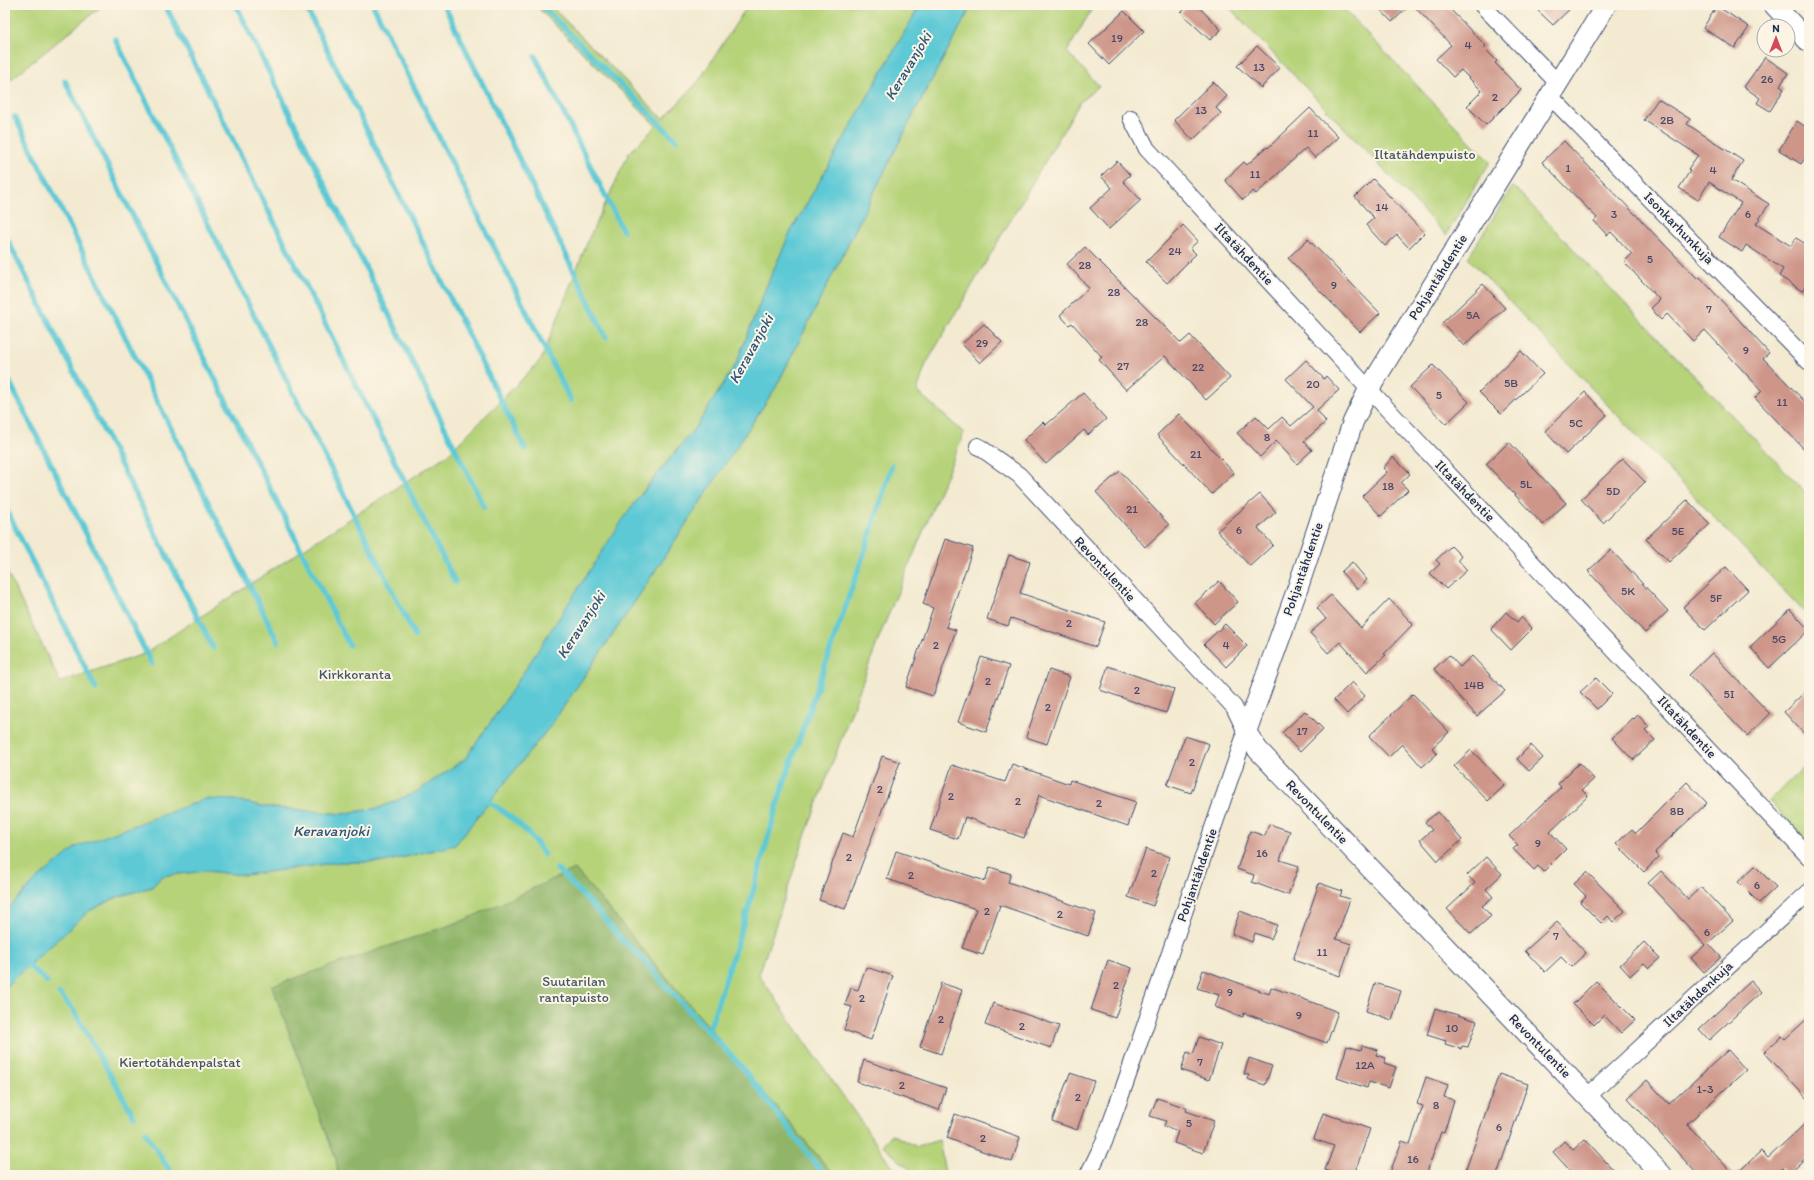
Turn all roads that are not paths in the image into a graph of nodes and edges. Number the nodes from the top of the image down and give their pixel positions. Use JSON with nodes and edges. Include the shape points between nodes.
{"nodes":[{"id":1,"x":1482,"y":5,"type":"edge"},
{"id":2,"x":1606,"y":5,"type":"edge"},
{"id":3,"x":1774,"y":5,"type":"edge"},
{"id":4,"x":1809,"y":42,"type":"edge"},
{"id":5,"x":1553,"y":88,"type":"junction"},
{"id":6,"x":1131,"y":118,"type":"dead end"},
{"id":7,"x":1809,"y":362,"type":"edge"},
{"id":8,"x":1369,"y":389,"type":"junction"},
{"id":9,"x":978,"y":446,"type":"dead end"},
{"id":10,"x":1246,"y":732,"type":"junction"},
{"id":11,"x":1809,"y":858,"type":"edge"},
{"id":12,"x":1809,"y":892,"type":"edge"},
{"id":13,"x":1588,"y":1096,"type":"junction"},
{"id":14,"x":1088,"y":1175,"type":"edge"},
{"id":15,"x":1662,"y":1175,"type":"edge"}],
"edges":[{"from":1,"to":5,"type":"street","name":"Isonkarhunkuja"},
{"from":2,"to":5,"type":"street","name":"Pohjantähdentie"},
{"from":3,"to":4,"type":"street"},
{"from":5,"to":7,"type":"street","name":"Isonkarhunkuja"},
{"from":5,"to":8,"type":"street","name":"Pohjantähdentie"},
{"from":6,"to":8,"type":"street","name":"Iltatähdentie","via":[[1147,149]]},
{"from":8,"to":10,"type":"street","name":"Pohjantähdentie","via":[[1353,422]]},
{"from":8,"to":11,"type":"street","name":"Iltatähdentie"},
{"from":9,"to":10,"type":"street","name":"Revontulentie","via":[[1019,475],[1234,707]]},
{"from":10,"to":13,"type":"street","name":"Revontulentie","via":[[1258,750]]},
{"from":10,"to":14,"type":"street","name":"Pohjantähdentie","via":[[1124,1088],[1104,1142]]},
{"from":12,"to":13,"type":"street","name":"Iltatähdenkuja"},
{"from":13,"to":15,"type":"street","name":"Revontulentie"}]}
